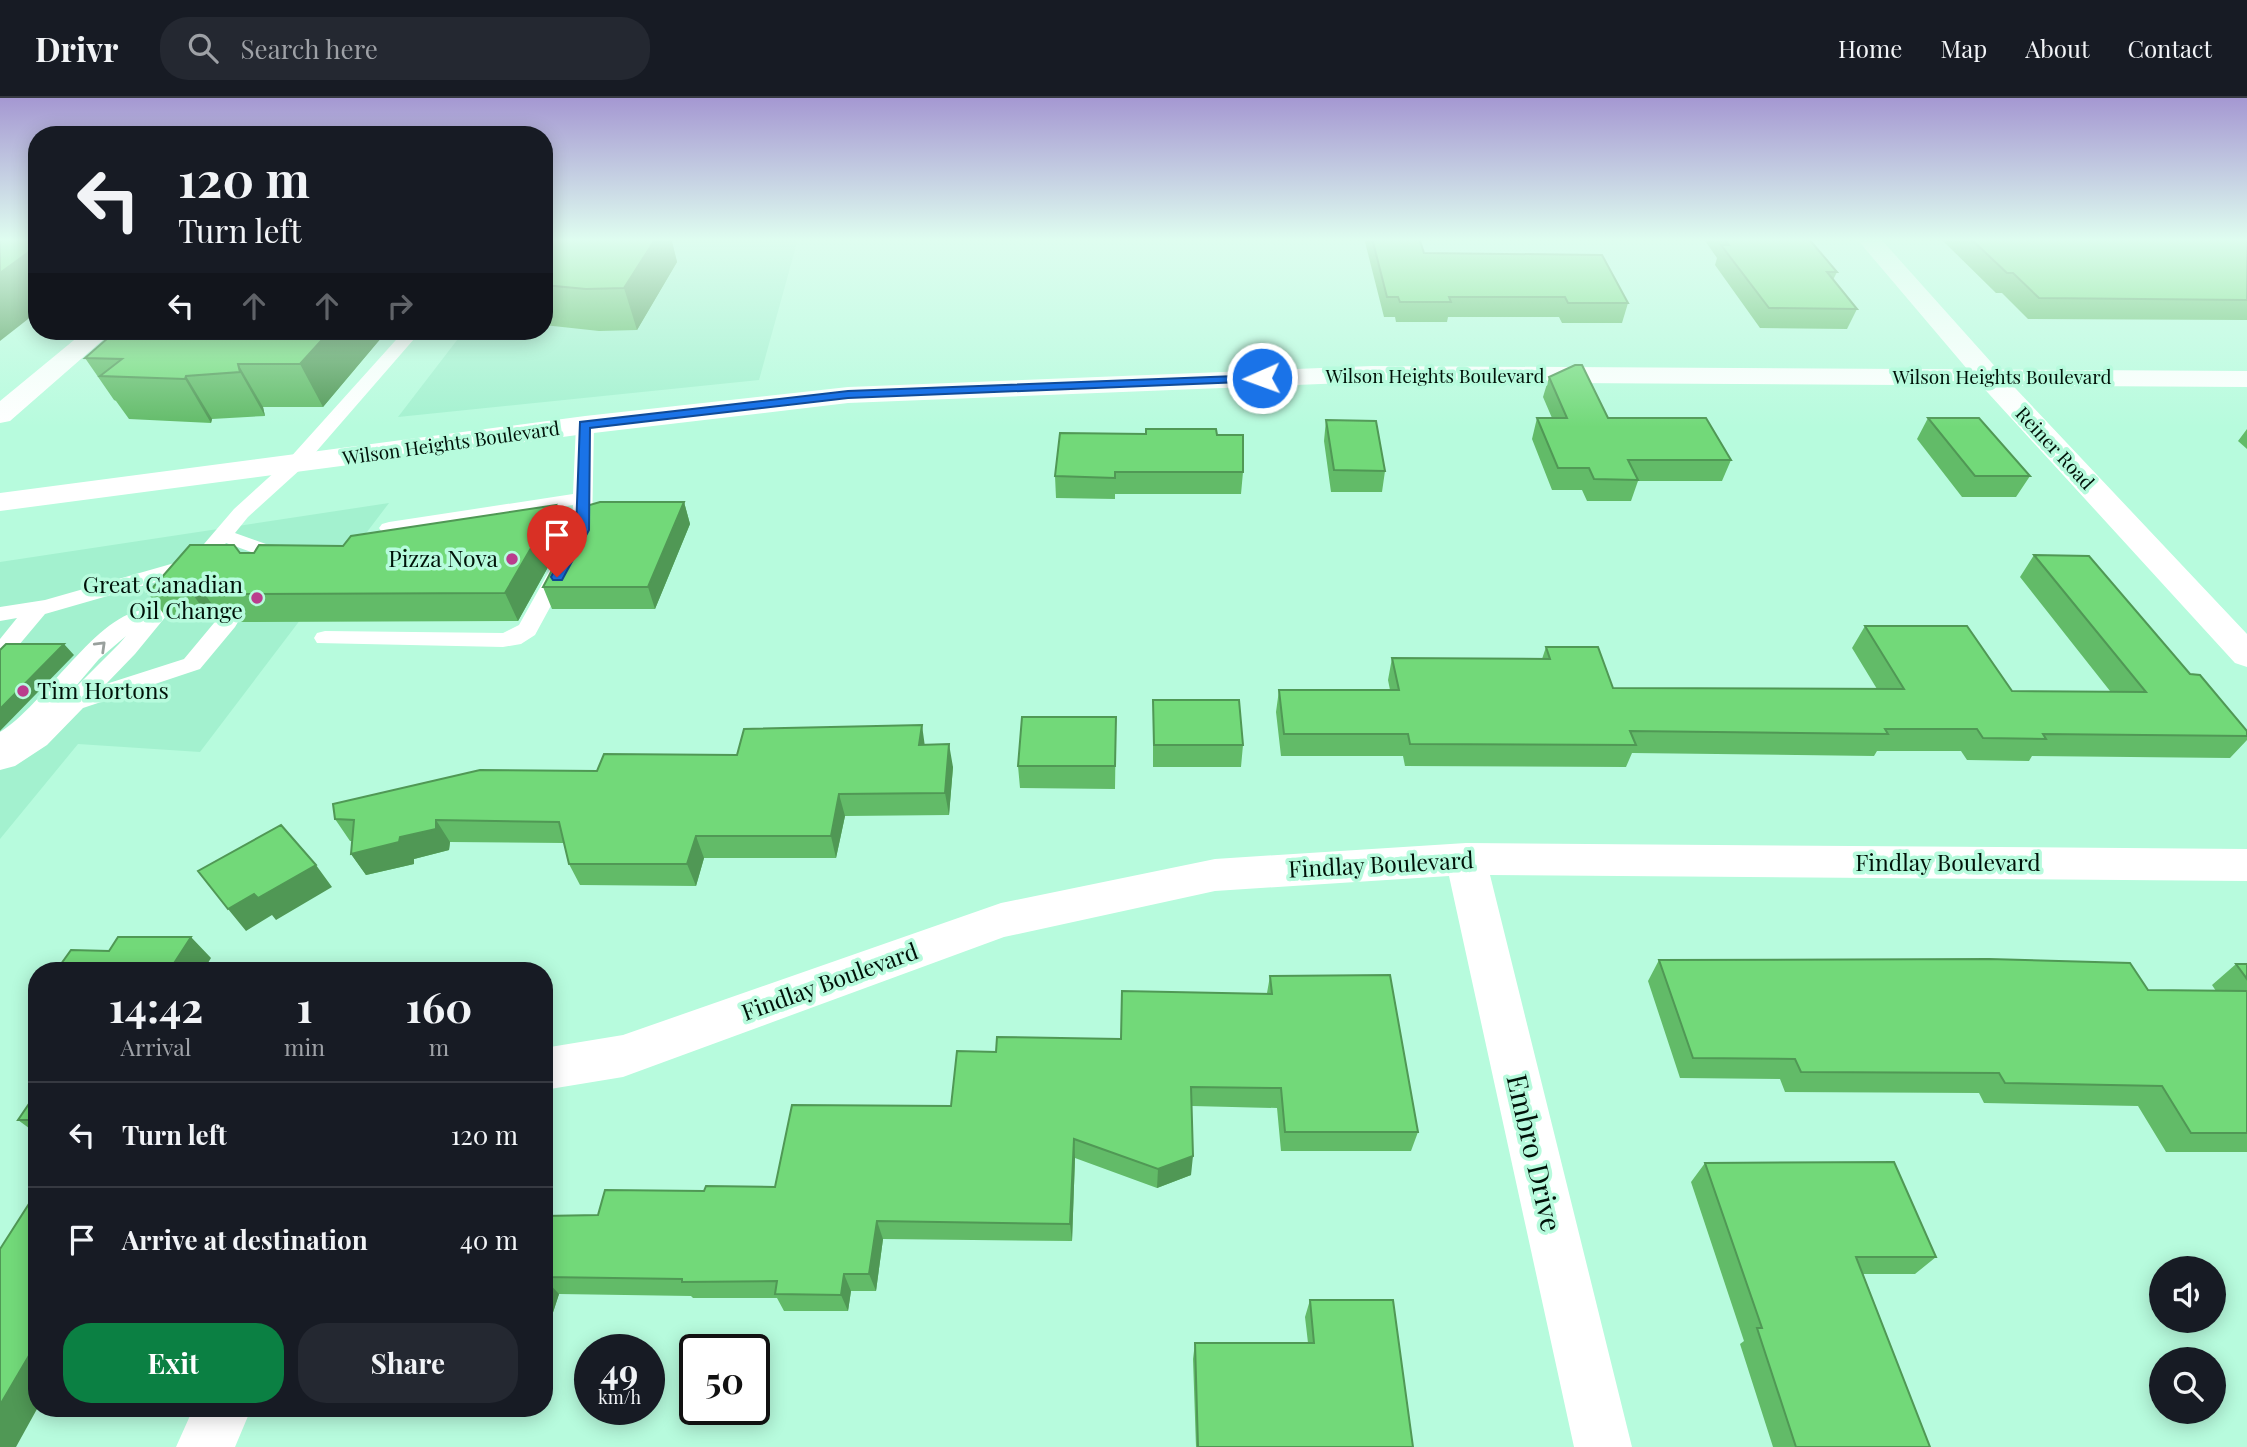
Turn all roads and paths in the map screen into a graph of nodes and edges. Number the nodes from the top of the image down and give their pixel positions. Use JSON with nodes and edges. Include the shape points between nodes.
{"nodes":[{"id":1,"x":1922,"y":301,"type":"edge"},
{"id":2,"x":89,"y":340,"type":"edge"},
{"id":3,"x":405,"y":340,"type":"edge"},
{"id":4,"x":1989,"y":377,"type":"junction"},
{"id":5,"x":2247,"y":379,"type":"edge"},
{"id":6,"x":0,"y":415,"type":"edge"},
{"id":7,"x":584,"y":425,"type":"junction"},
{"id":8,"x":295,"y":464,"type":"junction"},
{"id":9,"x":583,"y":498,"type":"junction"},
{"id":10,"x":0,"y":502,"type":"edge"},
{"id":11,"x":389,"y":528,"type":"edge"},
{"id":12,"x":222,"y":535,"type":"junction"},
{"id":13,"x":199,"y":563,"type":"junction"},
{"id":14,"x":265,"y":574,"type":"edge"},
{"id":15,"x":164,"y":605,"type":"junction"},
{"id":16,"x":38,"y":608,"type":"junction"},
{"id":17,"x":0,"y":614,"type":"edge"},
{"id":18,"x":227,"y":622,"type":"edge"},
{"id":19,"x":326,"y":638,"type":"dead end"},
{"id":20,"x":0,"y":653,"type":"edge"},
{"id":21,"x":2247,"y":655,"type":"edge"},
{"id":22,"x":73,"y":704,"type":"junction"},
{"id":23,"x":0,"y":743,"type":"edge"},
{"id":24,"x":0,"y":761,"type":"edge"},
{"id":25,"x":1466,"y":859,"type":"junction"},
{"id":26,"x":2247,"y":865,"type":"edge"},
{"id":27,"x":553,"y":1068,"type":"edge"},
{"id":28,"x":219,"y":1417,"type":"edge"},
{"id":29,"x":205,"y":1447,"type":"edge"},
{"id":30,"x":1603,"y":1447,"type":"edge"}],
"edges":[{"from":1,"to":4,"type":"main road","name":"Reiner Road"},
{"from":2,"to":6,"type":"main road"},
{"from":3,"to":8,"type":"lane"},
{"from":4,"to":5,"type":"main road","name":"Wilson Heights Boulevard"},
{"from":4,"to":7,"type":"main road","name":"Wilson Heights Boulevard","via":[[1372,374],[848,395]]},
{"from":4,"to":21,"type":"main road","name":"Reiner Road"},
{"from":7,"to":8,"type":"main road","name":"Wilson Heights Boulevard"},
{"from":7,"to":9,"type":"lane"},
{"from":8,"to":10,"type":"main road","name":"Wilson Heights Boulevard"},
{"from":8,"to":12,"type":"lane"},
{"from":9,"to":11,"type":"lane"},
{"from":9,"to":19,"type":"lane","via":[[582,530],[532,625],[521,635],[503,640]]},
{"from":12,"to":13,"type":"lane"},
{"from":12,"to":14,"type":"lane","via":[[274,553]]},
{"from":13,"to":15,"type":"lane"},
{"from":13,"to":16,"type":"lane"},
{"from":15,"to":22,"type":"lane"},
{"from":23,"to":15,"type":"lane","one_way":true,"via":[[64,687],[104,640]]},
{"from":16,"to":17,"type":"lane"},
{"from":16,"to":20,"type":"lane"},
{"from":18,"to":22,"type":"lane","via":[[192,664]]},
{"from":22,"to":24,"type":"lane","via":[[39,739]]},
{"from":25,"to":26,"type":"main road","name":"Findlay Boulevard"},
{"from":25,"to":27,"type":"main road","name":"Findlay Boulevard","via":[[1215,875],[1001,920],[623,1056]]},
{"from":25,"to":30,"type":"main road","name":"Embro Drive"},
{"from":28,"to":29,"type":"main road"}]}
